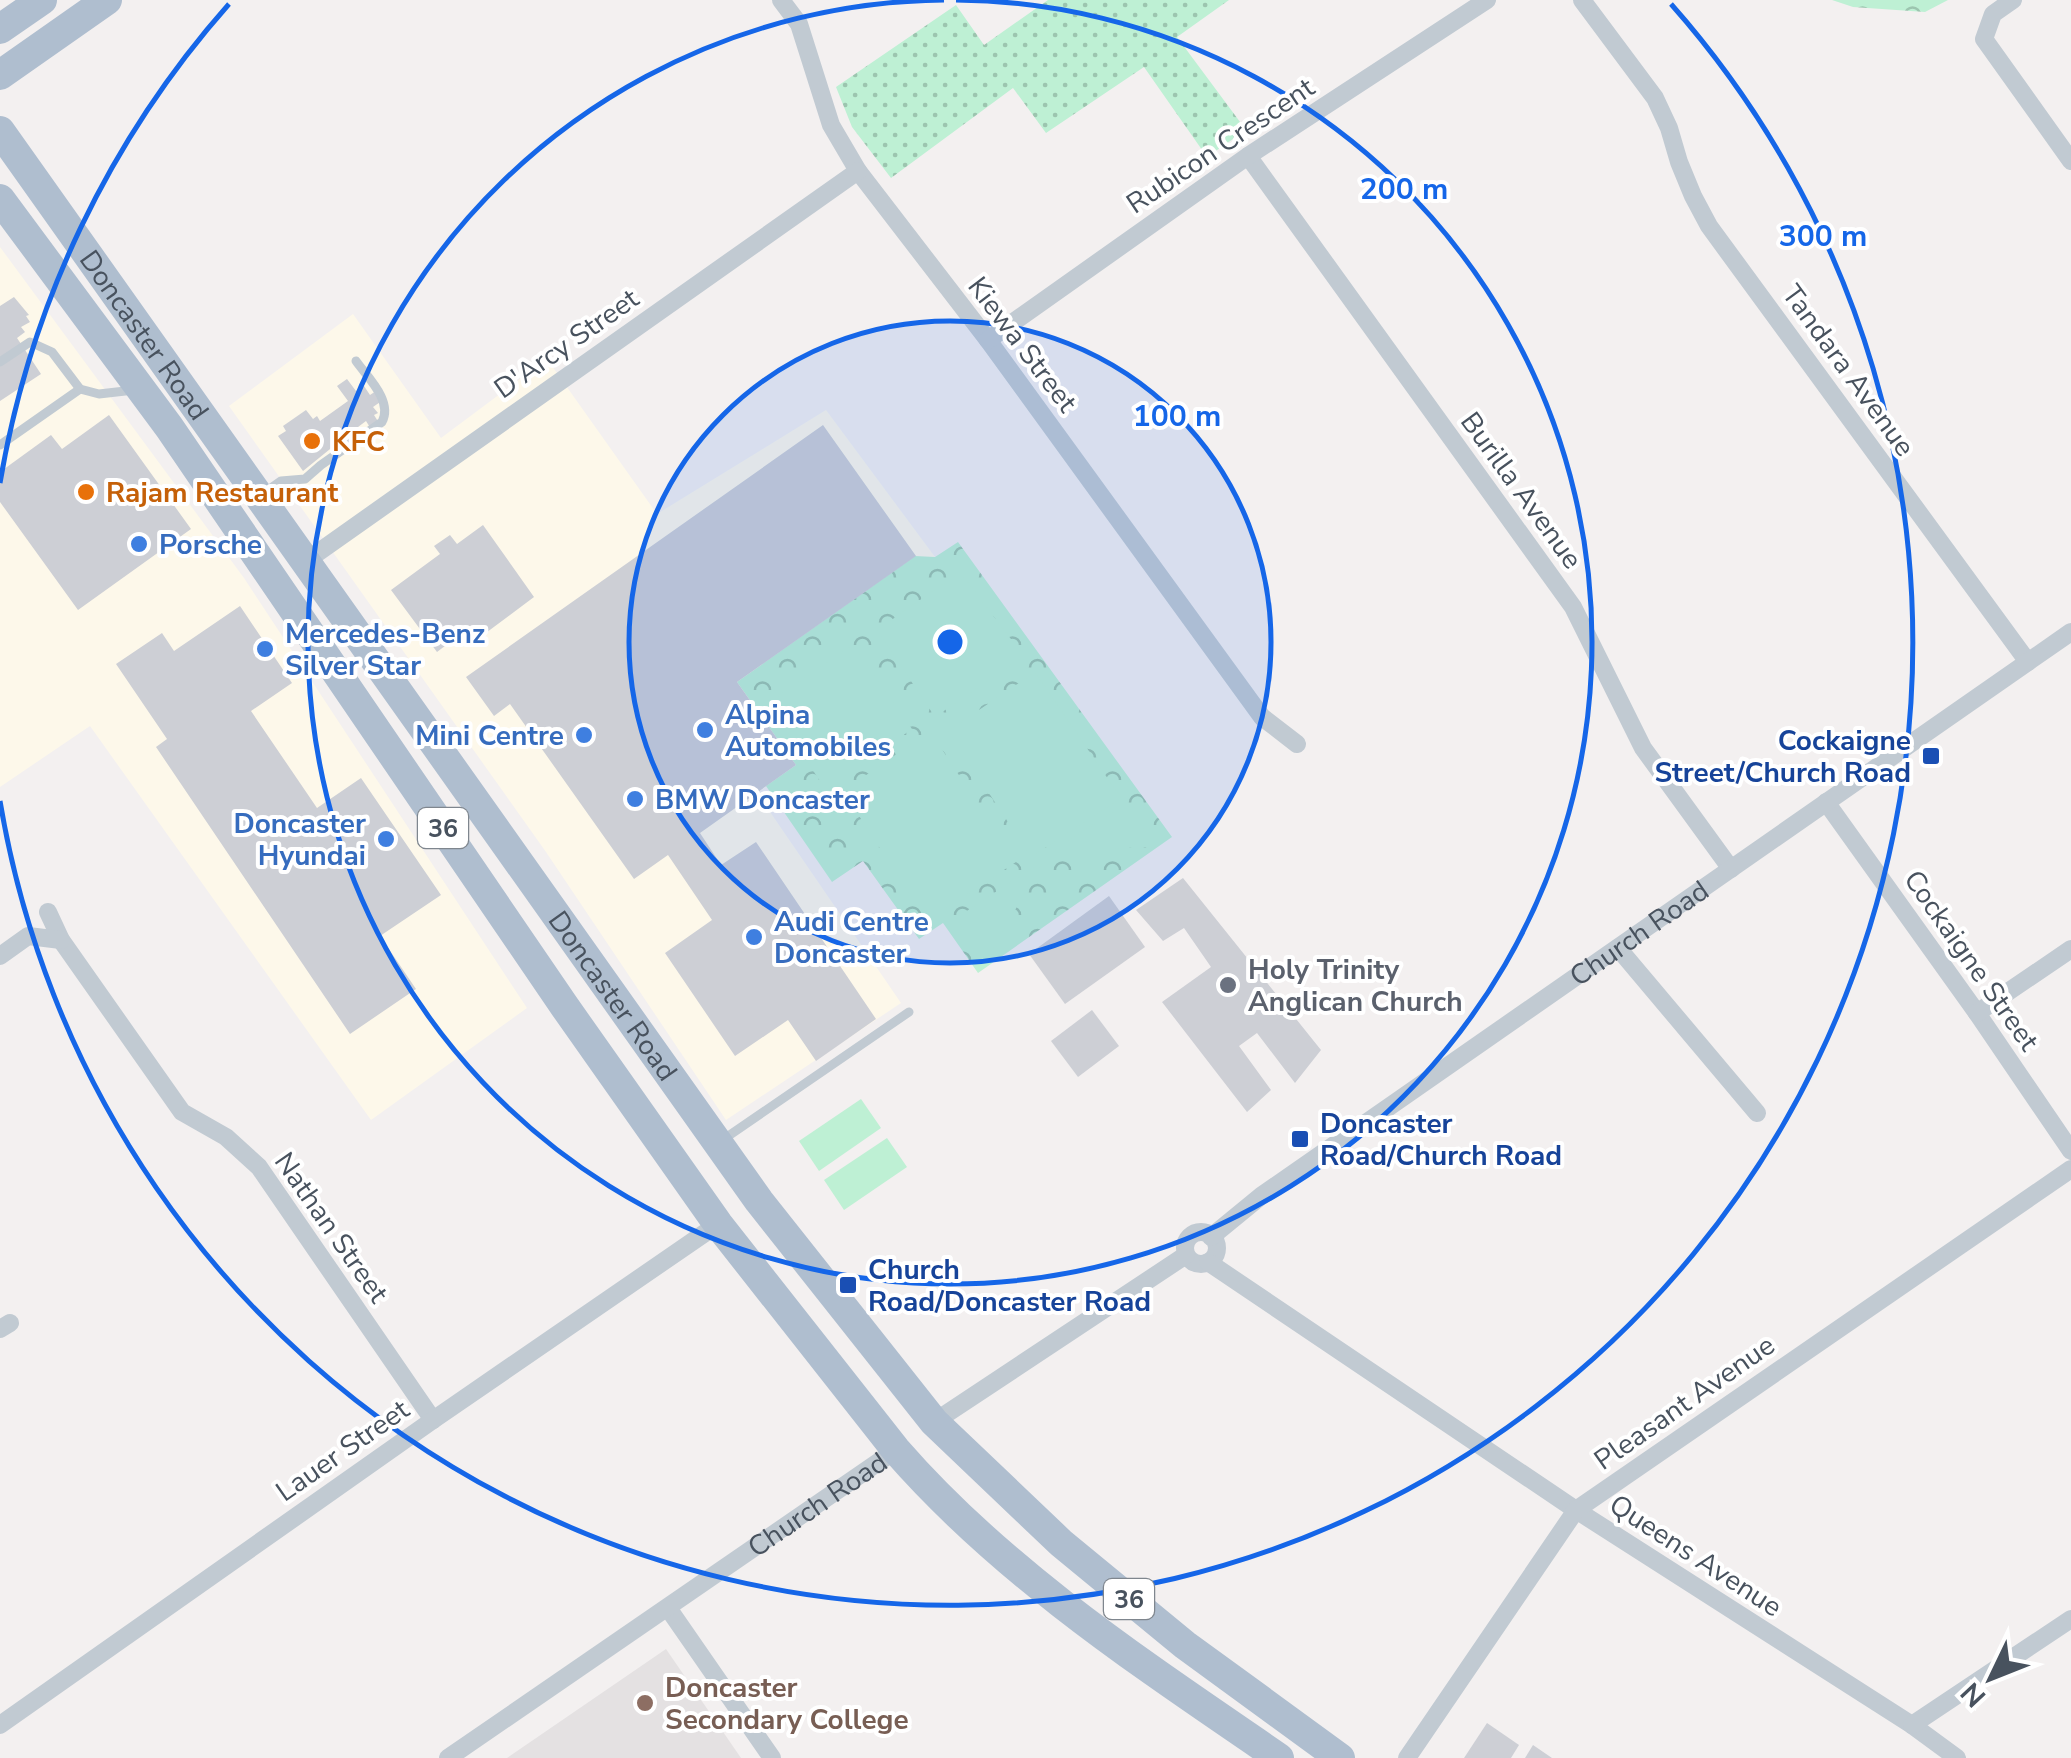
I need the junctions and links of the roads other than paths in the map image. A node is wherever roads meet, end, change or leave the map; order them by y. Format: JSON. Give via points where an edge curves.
{"nodes":[{"id":1,"x":42,"y":0,"type":"edge"},
{"id":2,"x":106,"y":0,"type":"edge"},
{"id":3,"x":781,"y":0,"type":"edge"},
{"id":4,"x":1487,"y":0,"type":"edge"},
{"id":5,"x":1582,"y":0,"type":"edge"},
{"id":6,"x":2013,"y":0,"type":"edge"},
{"id":7,"x":2,"y":25,"type":"edge"},
{"id":8,"x":0,"y":74,"type":"edge"},
{"id":9,"x":0,"y":132,"type":"edge"},
{"id":10,"x":1248,"y":156,"type":"junction"},
{"id":11,"x":2071,"y":161,"type":"edge"},
{"id":12,"x":858,"y":170,"type":"junction"},
{"id":13,"x":0,"y":199,"type":"edge"},
{"id":14,"x":988,"y":340,"type":"junction"},
{"id":15,"x":356,"y":361,"type":"dead end"},
{"id":16,"x":0,"y":362,"type":"edge"},
{"id":17,"x":80,"y":389,"type":"junction"},
{"id":18,"x":141,"y":389,"type":"junction"},
{"id":19,"x":192,"y":401,"type":"junction"},
{"id":20,"x":164,"y":421,"type":"junction"},
{"id":21,"x":0,"y":445,"type":"edge"},
{"id":22,"x":260,"y":496,"type":"junction"},
{"id":23,"x":306,"y":561,"type":"junction"},
{"id":24,"x":2071,"y":632,"type":"edge"},
{"id":25,"x":2028,"y":662,"type":"junction"},
{"id":26,"x":1297,"y":744,"type":"dead end"},
{"id":27,"x":1826,"y":802,"type":"junction"},
{"id":28,"x":1731,"y":868,"type":"junction"},
{"id":29,"x":48,"y":912,"type":"dead end"},
{"id":30,"x":61,"y":940,"type":"junction"},
{"id":31,"x":1618,"y":948,"type":"junction"},
{"id":32,"x":2071,"y":950,"type":"edge"},
{"id":33,"x":0,"y":956,"type":"edge"},
{"id":34,"x":602,"y":981,"type":"junction"},
{"id":35,"x":565,"y":1006,"type":"junction"},
{"id":36,"x":908,"y":1012,"type":"dead end"},
{"id":37,"x":1977,"y":1013,"type":"junction"},
{"id":38,"x":1756,"y":1112,"type":"dead end"},
{"id":39,"x":718,"y":1143,"type":"junction"},
{"id":40,"x":2071,"y":1151,"type":"edge"},
{"id":41,"x":2071,"y":1168,"type":"edge"},
{"id":42,"x":718,"y":1224,"type":"junction"},
{"id":43,"x":1212,"y":1237,"type":"junction"},
{"id":44,"x":1186,"y":1255,"type":"junction"},
{"id":45,"x":1208,"y":1262,"type":"junction"},
{"id":46,"x":433,"y":1420,"type":"junction"},
{"id":47,"x":934,"y":1422,"type":"junction"},
{"id":48,"x":896,"y":1450,"type":"junction"},
{"id":49,"x":1576,"y":1510,"type":"junction"},
{"id":50,"x":668,"y":1608,"type":"junction"},
{"id":51,"x":2071,"y":1619,"type":"edge"},
{"id":52,"x":0,"y":1725,"type":"edge"},
{"id":53,"x":1912,"y":1725,"type":"junction"},
{"id":54,"x":448,"y":1758,"type":"edge"},
{"id":55,"x":772,"y":1758,"type":"edge"},
{"id":56,"x":1279,"y":1758,"type":"edge"},
{"id":57,"x":1340,"y":1758,"type":"edge"},
{"id":58,"x":1407,"y":1758,"type":"edge"},
{"id":59,"x":1957,"y":1758,"type":"edge"}],
"edges":[{"from":1,"to":7,"type":"main road"},
{"from":2,"to":8,"type":"main road"},
{"from":3,"to":12,"type":"street","name":"Kiewa Street","via":[[800,24],[831,125]]},
{"from":4,"to":10,"type":"street","name":"Rubicon Crescent"},
{"from":5,"to":25,"type":"street","name":"Tandara Avenue","via":[[1655,98],[1709,226]]},
{"from":6,"to":11,"type":"street","via":[[1994,14],[1984,39]]},
{"from":9,"to":19,"type":"main road","name":"Doncaster Road","number":"36"},
{"from":10,"to":14,"type":"street","name":"Rubicon Crescent"},
{"from":10,"to":28,"type":"street","name":"Burilla Avenue","via":[[1573,607],[1643,748]]},
{"from":12,"to":14,"type":"street","name":"Kiewa Street"},
{"from":12,"to":23,"type":"street","name":"D'Arcy Street"},
{"from":13,"to":18,"type":"main road","name":"Doncaster Road","number":"36"},
{"from":14,"to":26,"type":"street","name":"Kiewa Street","via":[[1262,718]]},
{"from":15,"to":22,"type":"lane","via":[[386,404],[382,422],[306,479],[281,481]]},
{"from":16,"to":17,"type":"lane","via":[[30,342],[40,345]]},
{"from":17,"to":18,"type":"lane"},
{"from":17,"to":21,"type":"lane"},
{"from":18,"to":20,"type":"main road","name":"Doncaster Road","number":"36"},
{"from":19,"to":20,"type":"main road"},
{"from":19,"to":22,"type":"main road","name":"Doncaster Road","number":"36"},
{"from":20,"to":35,"type":"main road","name":"Doncaster Road","number":"36"},
{"from":22,"to":23,"type":"main road","name":"Doncaster Road","number":"36"},
{"from":23,"to":34,"type":"main road","name":"Doncaster Road","number":"36"},
{"from":24,"to":25,"type":"street","name":"Church Road"},
{"from":25,"to":27,"type":"street","name":"Church Road"},
{"from":27,"to":28,"type":"street","name":"Church Road"},
{"from":27,"to":37,"type":"street","name":"Cockaigne Street"},
{"from":28,"to":31,"type":"street","name":"Church Road"},
{"from":29,"to":30,"type":"street","name":"Nathan Street"},
{"from":30,"to":33,"type":"street","via":[[28,936]]},
{"from":30,"to":46,"type":"street","name":"Nathan Street","via":[[182,1112],[226,1137],[259,1167]]},
{"from":31,"to":38,"type":"street"},
{"from":31,"to":43,"type":"street","name":"Church Road"},
{"from":32,"to":37,"type":"street"},
{"from":34,"to":35,"type":"main road"},
{"from":34,"to":39,"type":"main road","name":"Doncaster Road","number":"36"},
{"from":35,"to":42,"type":"main road","name":"Doncaster Road","number":"36"},
{"from":36,"to":39,"type":"lane"},
{"from":37,"to":40,"type":"street","name":"Cockaigne Street"},
{"from":39,"to":47,"type":"main road","name":"Doncaster Road","number":"36"},
{"from":41,"to":49,"type":"street","name":"Pleasant Avenue"},
{"from":42,"to":46,"type":"street","name":"Lauer Street"},
{"from":42,"to":48,"type":"main road","name":"Doncaster Road","number":"36"},
{"from":43,"to":44,"type":"street","via":[[1193,1234]]},
{"from":43,"to":45,"type":"street","via":[[1216,1248]]},
{"from":44,"to":45,"type":"street"},
{"from":44,"to":47,"type":"street","name":"Church Road"},
{"from":45,"to":49,"type":"street","name":"Queens Avenue"},
{"from":46,"to":52,"type":"street","name":"Lauer Street"},
{"from":47,"to":48,"type":"main road","name":"Church Road"},
{"from":47,"to":57,"type":"main road","name":"Doncaster Road","number":"36","via":[[1061,1544]]},
{"from":48,"to":50,"type":"street","name":"Church Road"},
{"from":48,"to":56,"type":"main road","name":"Doncaster Road","number":"36","via":[[997,1549],[1110,1642]]},
{"from":49,"to":53,"type":"street","name":"Queens Avenue"},
{"from":49,"to":58,"type":"street","name":"Pleasant Avenue"},
{"from":50,"to":54,"type":"street","name":"Church Road"},
{"from":50,"to":55,"type":"street"},
{"from":51,"to":53,"type":"street"},
{"from":53,"to":59,"type":"street","name":"Queens Avenue"}]}
